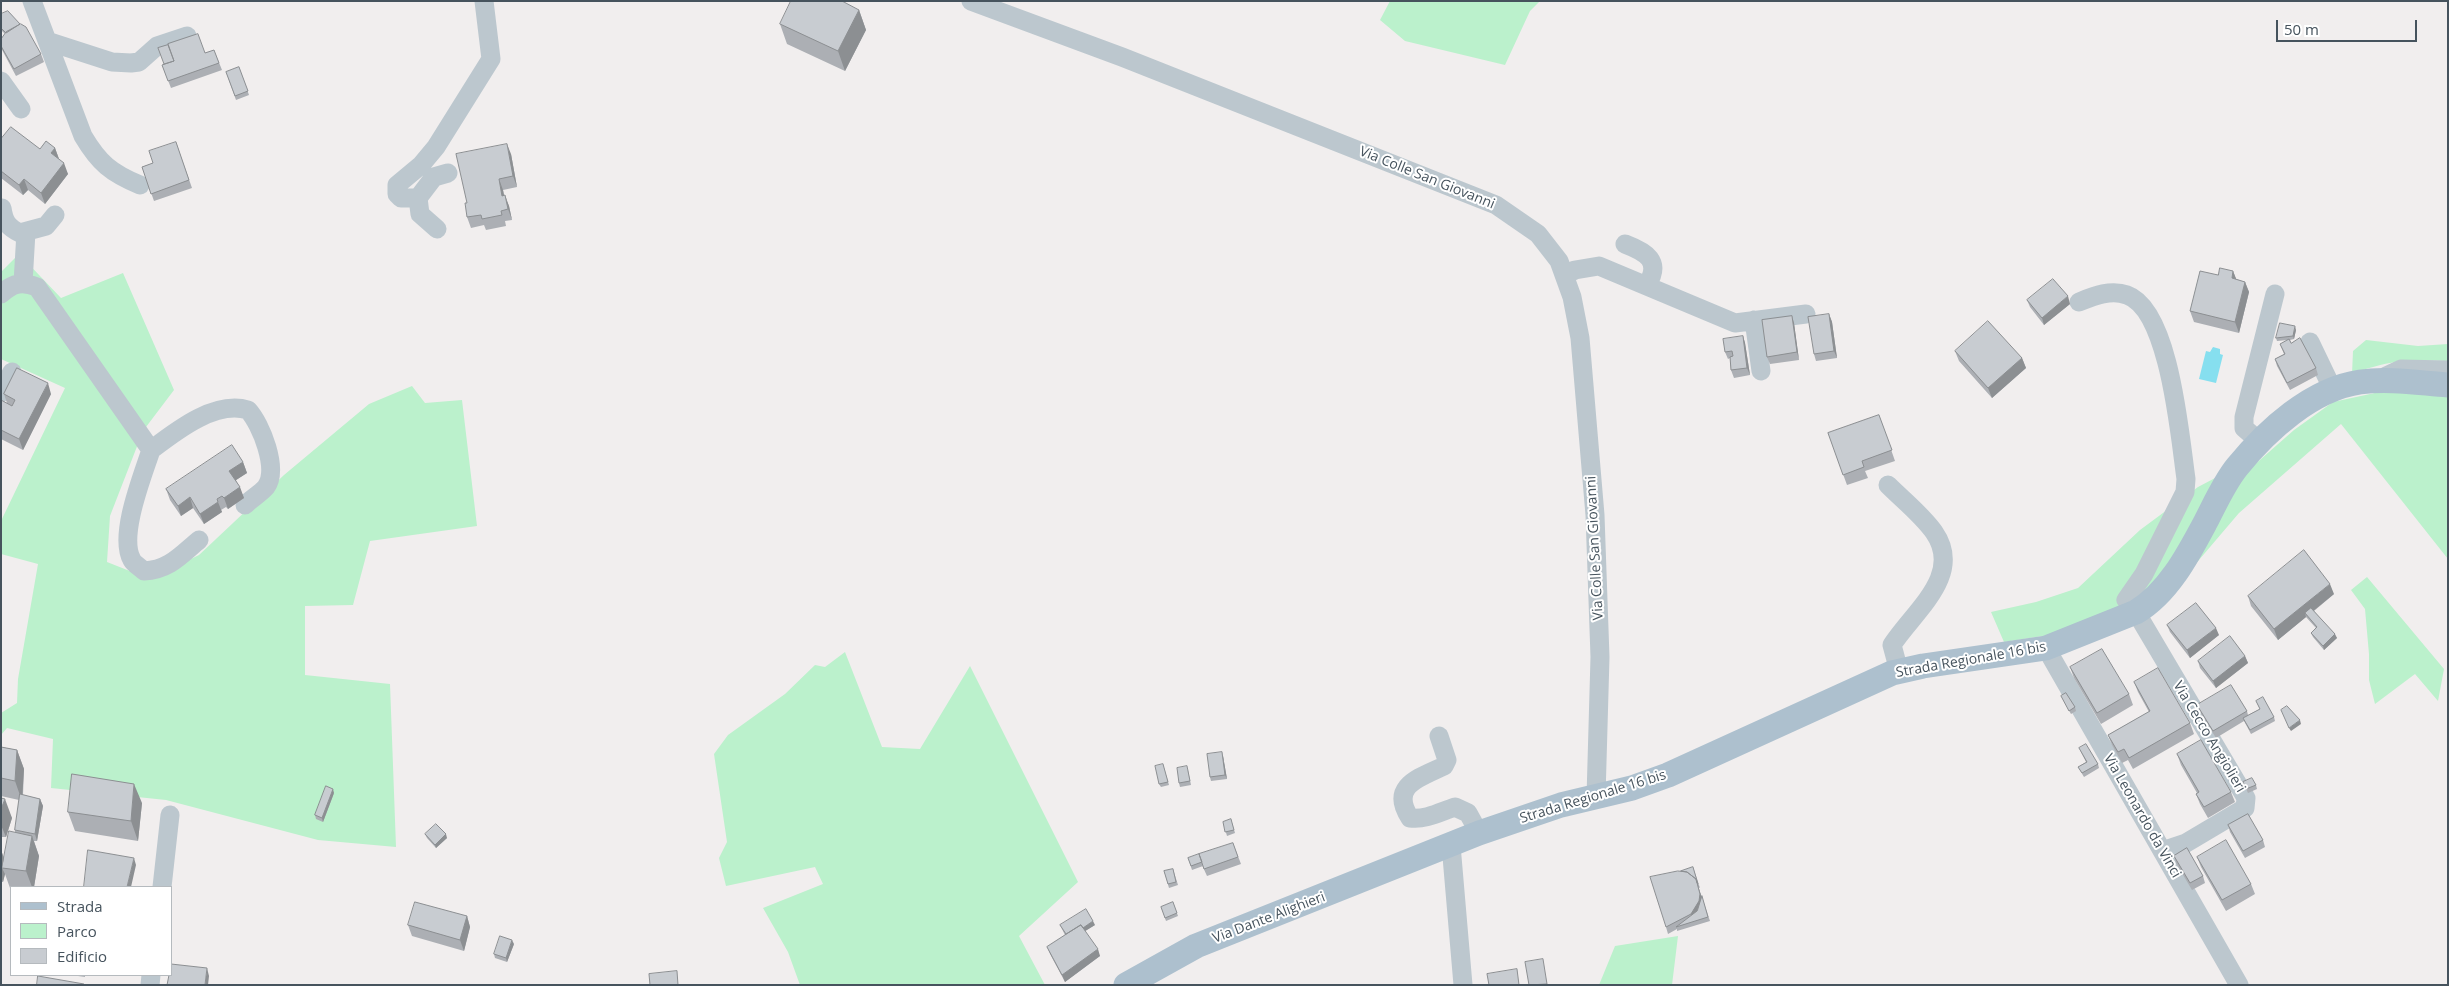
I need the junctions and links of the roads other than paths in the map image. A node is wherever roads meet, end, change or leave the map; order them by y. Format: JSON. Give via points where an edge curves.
{"nodes":[{"id":1,"x":32,"y":1,"type":"edge"},
{"id":2,"x":484,"y":1,"type":"edge"},
{"id":3,"x":971,"y":1,"type":"edge"},
{"id":4,"x":187,"y":36,"type":"edge"},
{"id":5,"x":47,"y":41,"type":"junction"},
{"id":6,"x":1,"y":81,"type":"edge"},
{"id":7,"x":20,"y":109,"type":"dead end"},
{"id":8,"x":448,"y":173,"type":"dead end"},
{"id":9,"x":140,"y":185,"type":"dead end"},
{"id":10,"x":418,"y":198,"type":"junction"},
{"id":11,"x":2,"y":208,"type":"edge"},
{"id":12,"x":55,"y":216,"type":"dead end"},
{"id":13,"x":437,"y":229,"type":"dead end"},
{"id":14,"x":26,"y":232,"type":"junction"},
{"id":15,"x":1625,"y":244,"type":"dead end"},
{"id":16,"x":1564,"y":275,"type":"junction"},
{"id":17,"x":23,"y":283,"type":"junction"},
{"id":18,"x":1647,"y":285,"type":"junction"},
{"id":19,"x":1,"y":294,"type":"edge"},
{"id":20,"x":2275,"y":294,"type":"dead end"},
{"id":21,"x":2079,"y":302,"type":"dead end"},
{"id":22,"x":1806,"y":314,"type":"dead end"},
{"id":23,"x":1754,"y":320,"type":"junction"},
{"id":24,"x":2310,"y":342,"type":"dead end"},
{"id":25,"x":2448,"y":370,"type":"edge"},
{"id":26,"x":1761,"y":371,"type":"dead end"},
{"id":27,"x":12,"y":372,"type":"dead end"},
{"id":28,"x":2375,"y":380,"type":"junction"},
{"id":29,"x":2448,"y":385,"type":"edge"},
{"id":30,"x":2333,"y":390,"type":"junction"},
{"id":31,"x":1,"y":393,"type":"edge"},
{"id":32,"x":2260,"y":442,"type":"junction"},
{"id":33,"x":151,"y":450,"type":"junction"},
{"id":34,"x":1888,"y":485,"type":"dead end"},
{"id":35,"x":245,"y":505,"type":"dead end"},
{"id":36,"x":199,"y":540,"type":"dead end"},
{"id":37,"x":2136,"y":612,"type":"junction"},
{"id":38,"x":2046,"y":648,"type":"junction"},
{"id":39,"x":1899,"y":671,"type":"junction"},
{"id":40,"x":1439,"y":736,"type":"dead end"},
{"id":41,"x":1596,"y":797,"type":"junction"},
{"id":42,"x":170,"y":816,"type":"dead end"},
{"id":43,"x":1479,"y":834,"type":"junction"},
{"id":44,"x":1451,"y":845,"type":"junction"},
{"id":45,"x":2162,"y":851,"type":"junction"},
{"id":46,"x":1416,"y":860,"type":"joint"},
{"id":47,"x":162,"y":886,"type":"edge"},
{"id":48,"x":1126,"y":985,"type":"edge"},
{"id":49,"x":1463,"y":985,"type":"edge"},
{"id":50,"x":2239,"y":985,"type":"edge"}],
"edges":[{"from":1,"to":5,"type":"street"},
{"from":2,"to":10,"type":"street","via":[[491,59],[436,147],[397,186],[397,194],[401,198]]},
{"from":3,"to":16,"type":"street","name":"Via Colle San Giovanni","via":[[1496,205],[1538,234],[1559,261]]},
{"from":4,"to":5,"type":"street","via":[[157,46],[139,62],[131,63],[112,62]]},
{"from":5,"to":9,"type":"street","via":[[90,149],[118,176]]},
{"from":6,"to":7,"type":"street"},
{"from":8,"to":10,"type":"street","via":[[434,176]]},
{"from":10,"to":13,"type":"street","via":[[420,214]]},
{"from":11,"to":14,"type":"street","via":[[4,220],[10,228]]},
{"from":12,"to":14,"type":"street","via":[[46,226]]},
{"from":14,"to":17,"type":"street"},
{"from":15,"to":18,"type":"street","via":[[1643,251],[1652,261],[1653,270]]},
{"from":16,"to":18,"type":"street","via":[[1599,266]]},
{"from":16,"to":41,"type":"street","name":"Via Colle San Giovanni","via":[[1580,338],[1596,516],[1600,657]]},
{"from":17,"to":19,"type":"street","via":[[15,284]]},
{"from":17,"to":33,"type":"street","via":[[37,287]]},
{"from":18,"to":23,"type":"street","via":[[1735,322]]},
{"from":20,"to":32,"type":"street","via":[[2244,417],[2244,428]]},
{"from":21,"to":37,"type":"street","name":"Via Cecco Angiolieri","via":[[2115,293],[2128,295],[2140,303],[2151,316],[2157,332],[2174,396],[2186,479],[2184,492],[2144,574],[2128,594],[2126,600]]},
{"from":22,"to":23,"type":"street"},
{"from":23,"to":26,"type":"street"},
{"from":24,"to":30,"type":"street"},
{"from":25,"to":28,"type":"street","via":[[2401,369]]},
{"from":27,"to":31,"type":"street"},
{"from":28,"to":29,"type":"main road","name":"Strada Regionale 16 bis"},
{"from":28,"to":30,"type":"main road","name":"Strada Regionale 16 bis"},
{"from":30,"to":32,"type":"main road","name":"Strada Regionale 16 bis","via":[[2286,418]]},
{"from":32,"to":37,"type":"main road","name":"Strada Regionale 16 bis","via":[[2228,480],[2188,556],[2149,604]]},
{"from":33,"to":35,"type":"street","via":[[191,423],[221,410],[230,407],[248,410],[263,436],[270,478],[266,487]]},
{"from":33,"to":36,"type":"street","via":[[129,533],[132,561],[144,570],[156,570],[170,565]]},
{"from":34,"to":39,"type":"street","via":[[1933,530],[1944,556],[1943,572],[1937,585],[1892,645]]},
{"from":37,"to":38,"type":"main road","name":"Strada Regionale 16 bis"},
{"from":37,"to":45,"type":"street","name":"Via Cecco Angiolieri","via":[[2246,798],[2244,808],[2186,843]]},
{"from":38,"to":39,"type":"main road","name":"Strada Regionale 16 bis"},
{"from":38,"to":45,"type":"street","name":"Via Leonardo da Vinci"},
{"from":39,"to":41,"type":"main road","name":"Strada Regionale 16 bis","via":[[1668,775]]},
{"from":40,"to":43,"type":"street","via":[[1447,760],[1444,766],[1407,786],[1401,800],[1404,810],[1415,819],[1455,807],[1462,809],[1468,813]]},
{"from":41,"to":43,"type":"main road","name":"Strada Regionale 16 bis","via":[[1561,805]]},
{"from":42,"to":47,"type":"street"},
{"from":43,"to":44,"type":"main road","name":"Strada Regionale 16 bis"},
{"from":44,"to":46,"type":"main road","name":"Strada Regionale 16 bis"},
{"from":44,"to":49,"type":"street"},
{"from":45,"to":50,"type":"street","name":"Via Leonardo da Vinci"},
{"from":46,"to":48,"type":"main road","name":"Via Dante Alighieri","via":[[1196,946]]}]}
